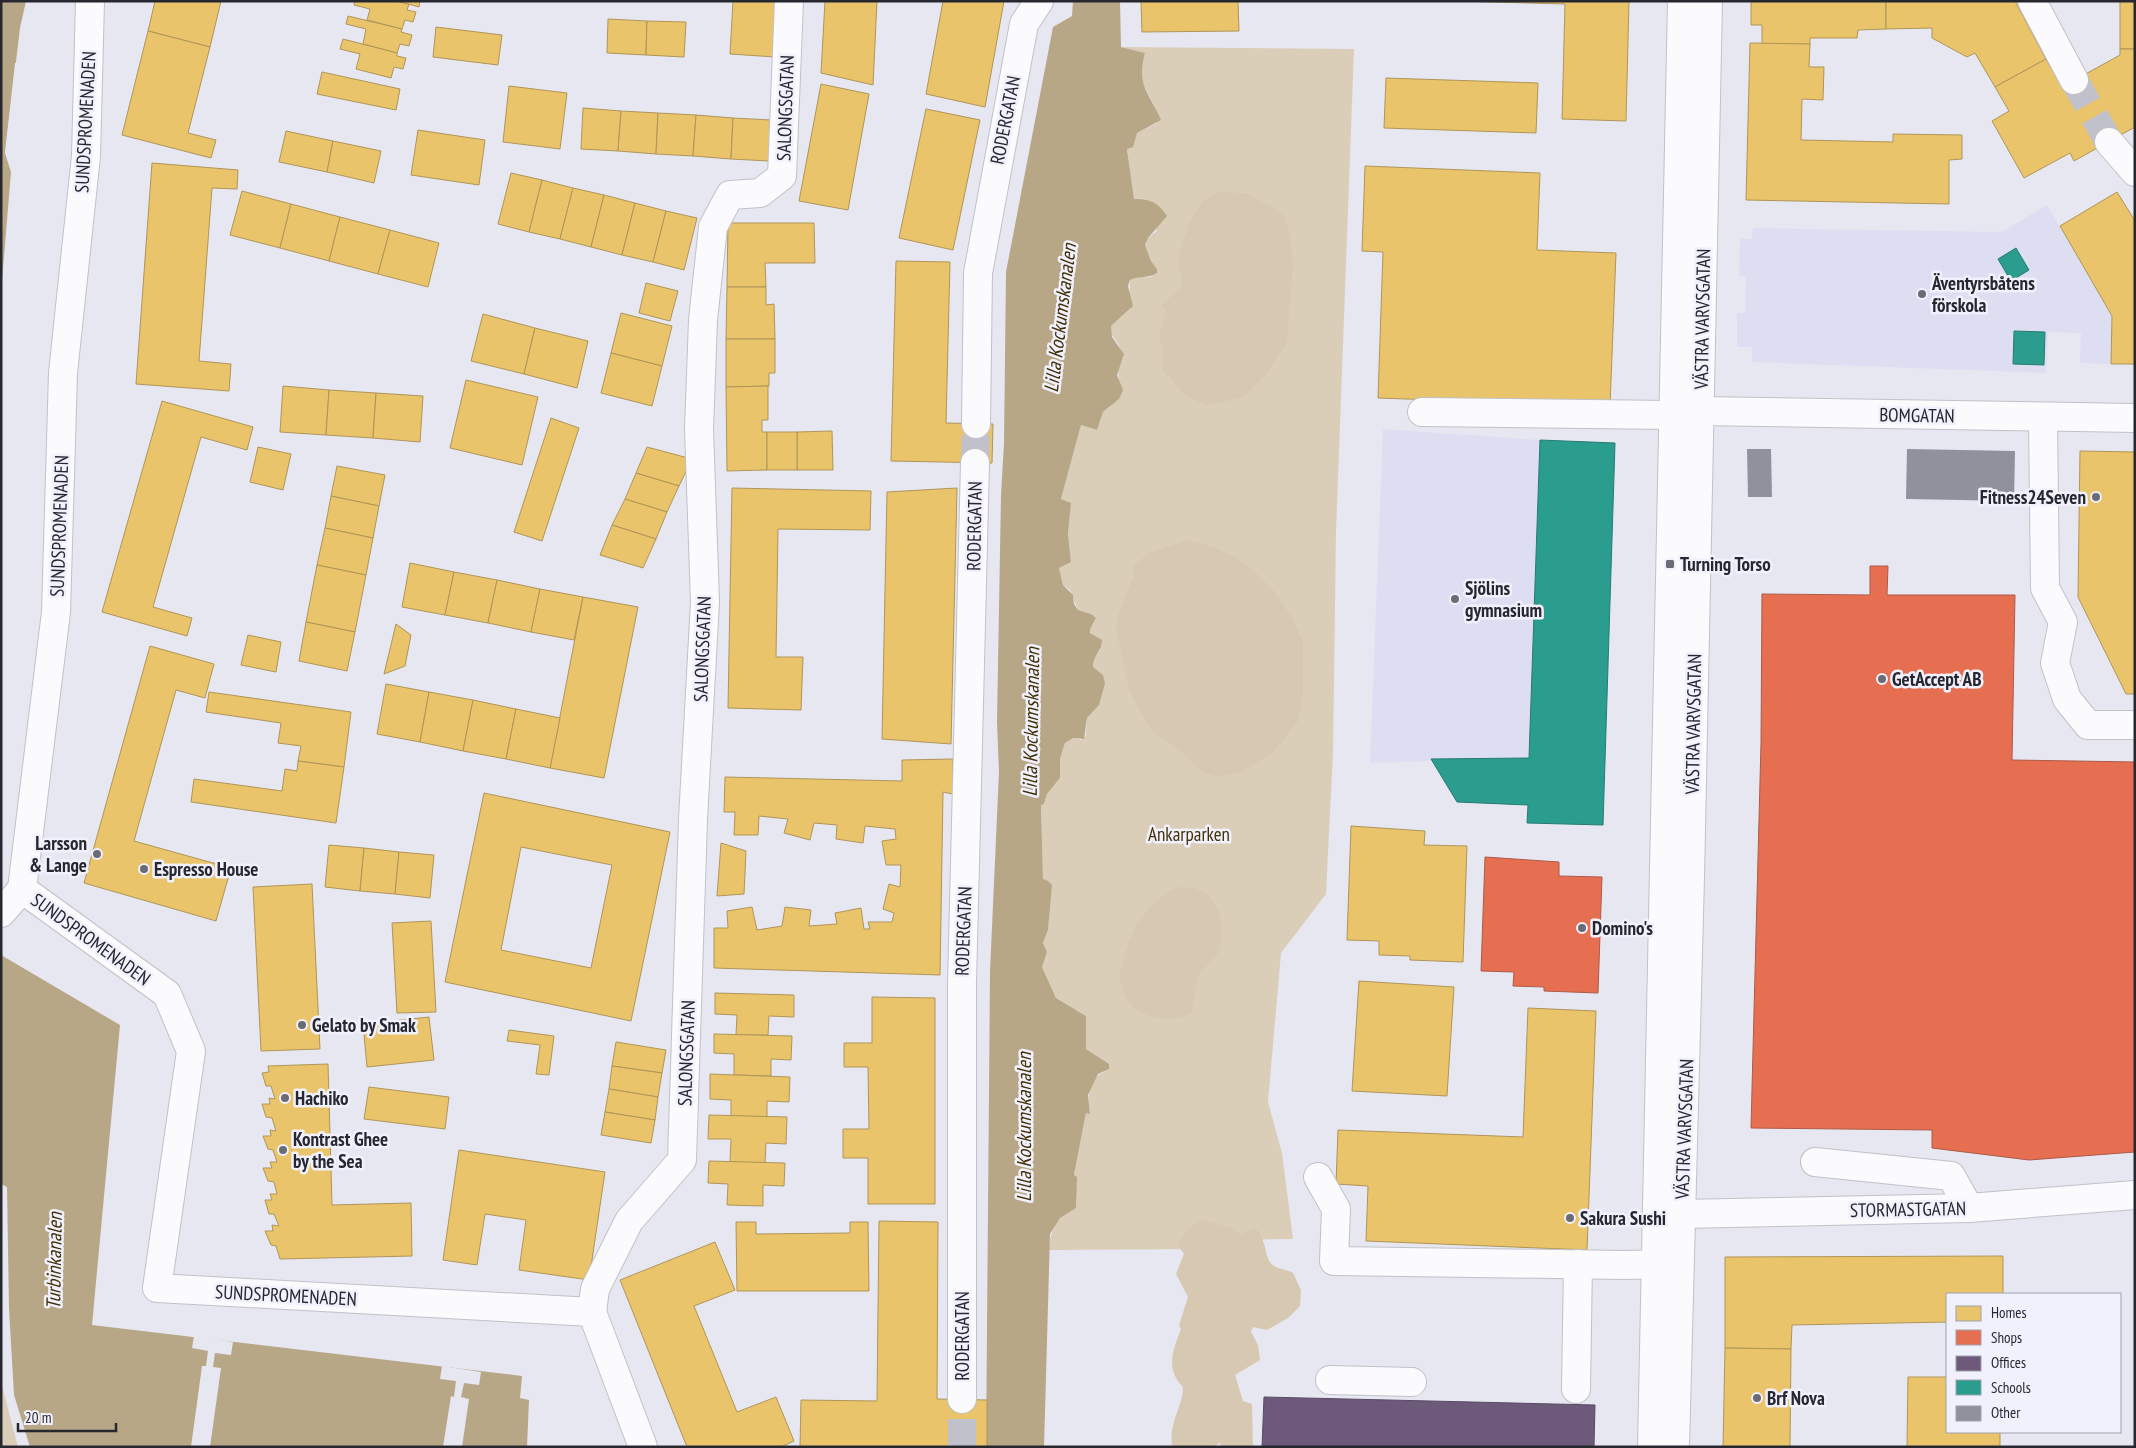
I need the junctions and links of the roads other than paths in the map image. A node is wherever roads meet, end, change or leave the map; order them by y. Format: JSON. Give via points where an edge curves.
{"nodes":[{"id":1,"x":90,"y":1,"type":"edge"},
{"id":2,"x":789,"y":1,"type":"edge"},
{"id":3,"x":1039,"y":1,"type":"edge"},
{"id":4,"x":1682,"y":1,"type":"edge"},
{"id":5,"x":1708,"y":1,"type":"edge"},
{"id":6,"x":2032,"y":1,"type":"edge"},
{"id":7,"x":2074,"y":80,"type":"tunnel mouth"},
{"id":8,"x":2109,"y":142,"type":"tunnel mouth"},
{"id":9,"x":2135,"y":172,"type":"edge"},
{"id":10,"x":1700,"y":411,"type":"junction"},
{"id":11,"x":1422,"y":412,"type":"dead end"},
{"id":12,"x":1673,"y":415,"type":"junction"},
{"id":13,"x":2043,"y":418,"type":"junction"},
{"id":14,"x":2135,"y":418,"type":"edge"},
{"id":15,"x":976,"y":424,"type":"tunnel mouth"},
{"id":16,"x":975,"y":463,"type":"tunnel mouth"},
{"id":17,"x":2135,"y":725,"type":"edge"},
{"id":18,"x":22,"y":889,"type":"junction"},
{"id":19,"x":1,"y":913,"type":"edge"},
{"id":20,"x":1815,"y":1162,"type":"dead end"},
{"id":21,"x":1318,"y":1177,"type":"dead end"},
{"id":22,"x":2135,"y":1196,"type":"edge"},
{"id":23,"x":1969,"y":1208,"type":"junction"},
{"id":24,"x":1681,"y":1214,"type":"junction"},
{"id":25,"x":1578,"y":1264,"type":"junction"},
{"id":26,"x":1668,"y":1264,"type":"junction"},
{"id":27,"x":592,"y":1312,"type":"junction"},
{"id":28,"x":1330,"y":1380,"type":"dead end"},
{"id":29,"x":1412,"y":1382,"type":"dead end"},
{"id":30,"x":1576,"y":1389,"type":"dead end"},
{"id":31,"x":962,"y":1399,"type":"tunnel mouth"},
{"id":32,"x":643,"y":1447,"type":"edge"},
{"id":33,"x":1652,"y":1447,"type":"edge"},
{"id":34,"x":1675,"y":1447,"type":"edge"}],
"edges":[{"from":1,"to":18,"type":"street","name":"SUNDSPROMENADEN","via":[[86,156],[63,373],[56,612]]},
{"from":2,"to":27,"type":"street","name":"SALONGSGATAN","via":[[782,176],[760,193],[730,195],[713,228],[704,320],[699,429],[705,602],[693,819],[682,1160],[629,1221],[596,1289]]},
{"from":3,"to":15,"type":"street","name":"RODERGATAN","via":[[1024,24],[984,230],[978,273]]},
{"from":4,"to":12,"type":"street","name":"VÄSTRA VARVSGATAN"},
{"from":5,"to":10,"type":"street","name":"VÄSTRA VARVSGATAN"},
{"from":6,"to":7,"type":"street"},
{"from":8,"to":9,"type":"street"},
{"from":10,"to":13,"type":"street","name":"BOMGATAN"},
{"from":10,"to":24,"type":"street","name":"VÄSTRA VARVSGATAN"},
{"from":11,"to":12,"type":"street"},
{"from":12,"to":26,"type":"street","name":"VÄSTRA VARVSGATAN"},
{"from":13,"to":14,"type":"street","name":"BOMGATAN"},
{"from":13,"to":17,"type":"street","via":[[2045,588],[2063,622],[2055,663],[2067,699],[2088,725]]},
{"from":16,"to":31,"type":"street","name":"RODERGATAN","via":[[962,983]]},
{"from":18,"to":19,"type":"street"},
{"from":18,"to":27,"type":"street","name":"SUNDSPROMENADEN","via":[[167,994],[191,1051],[157,1288]]},
{"from":20,"to":23,"type":"street","via":[[1951,1176]]},
{"from":21,"to":25,"type":"street","via":[[1336,1209],[1334,1260]]},
{"from":22,"to":23,"type":"street","name":"STORMASTGATAN"},
{"from":23,"to":24,"type":"street","name":"STORMASTGATAN"},
{"from":24,"to":26,"type":"street","name":"VÄSTRA VARVSGATAN"},
{"from":25,"to":26,"type":"street"},
{"from":25,"to":30,"type":"street"},
{"from":26,"to":33,"type":"street","name":"VÄSTRA VARVSGATAN"},
{"from":26,"to":34,"type":"street","name":"VÄSTRA VARVSGATAN"},
{"from":27,"to":32,"type":"street"},
{"from":28,"to":29,"type":"street"}]}
